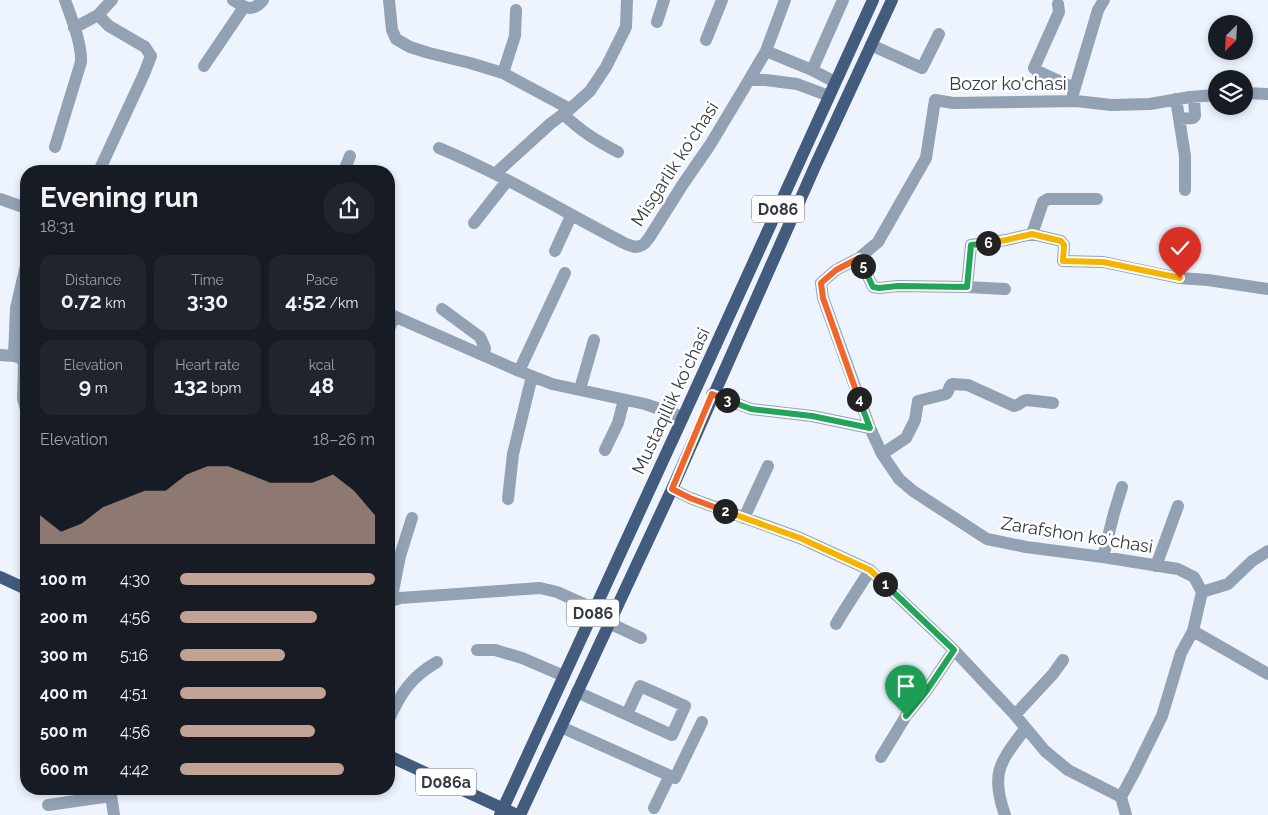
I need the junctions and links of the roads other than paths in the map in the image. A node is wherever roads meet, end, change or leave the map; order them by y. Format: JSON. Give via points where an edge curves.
{"nodes":[{"id":1,"x":65,"y":0,"type":"edge"},
{"id":2,"x":112,"y":0,"type":"edge"},
{"id":3,"x":233,"y":0,"type":"edge"},
{"id":4,"x":262,"y":0,"type":"edge"},
{"id":5,"x":389,"y":0,"type":"edge"},
{"id":6,"x":627,"y":0,"type":"edge"},
{"id":7,"x":664,"y":0,"type":"edge"},
{"id":8,"x":722,"y":0,"type":"edge"},
{"id":9,"x":786,"y":0,"type":"edge"},
{"id":10,"x":843,"y":0,"type":"edge"},
{"id":11,"x":873,"y":0,"type":"edge"},
{"id":12,"x":892,"y":0,"type":"edge"},
{"id":13,"x":1104,"y":0,"type":"edge"},
{"id":14,"x":1058,"y":4,"type":"dead end"},
{"id":15,"x":244,"y":8,"type":"junction"},
{"id":16,"x":516,"y":10,"type":"dead end"},
{"id":17,"x":98,"y":15,"type":"junction"},
{"id":18,"x":657,"y":22,"type":"dead end"},
{"id":19,"x":74,"y":28,"type":"junction"},
{"id":20,"x":938,"y":34,"type":"dead end"},
{"id":21,"x":706,"y":40,"type":"dead end"},
{"id":22,"x":871,"y":45,"type":"junction"},
{"id":23,"x":766,"y":51,"type":"junction"},
{"id":24,"x":204,"y":66,"type":"dead end"},
{"id":25,"x":812,"y":70,"type":"junction"},
{"id":26,"x":502,"y":72,"type":"junction"},
{"id":27,"x":749,"y":80,"type":"junction"},
{"id":28,"x":835,"y":82,"type":"junction"},
{"id":29,"x":1074,"y":88,"type":"junction"},
{"id":30,"x":1253,"y":93,"type":"edge"},
{"id":31,"x":1268,"y":94,"type":"edge"},
{"id":32,"x":1208,"y":95,"type":"edge"},
{"id":33,"x":828,"y":96,"type":"junction"},
{"id":34,"x":1194,"y":96,"type":"junction"},
{"id":35,"x":1176,"y":99,"type":"junction"},
{"id":36,"x":1071,"y":101,"type":"junction"},
{"id":37,"x":566,"y":111,"type":"junction"},
{"id":38,"x":1179,"y":119,"type":"junction"},
{"id":39,"x":55,"y":147,"type":"dead end"},
{"id":40,"x":440,"y":148,"type":"dead end"},
{"id":41,"x":618,"y":152,"type":"dead end"},
{"id":42,"x":350,"y":156,"type":"dead end"},
{"id":43,"x":102,"y":165,"type":"edge"},
{"id":44,"x":346,"y":165,"type":"edge"},
{"id":45,"x":501,"y":178,"type":"junction"},
{"id":46,"x":1185,"y":190,"type":"dead end"},
{"id":47,"x":0,"y":199,"type":"edge"},
{"id":48,"x":1097,"y":200,"type":"dead end"},
{"id":49,"x":20,"y":206,"type":"edge"},
{"id":50,"x":571,"y":216,"type":"junction"},
{"id":51,"x":474,"y":223,"type":"dead end"},
{"id":52,"x":1032,"y":234,"type":"junction"},
{"id":53,"x":554,"y":251,"type":"dead end"},
{"id":54,"x":859,"y":258,"type":"junction"},
{"id":55,"x":565,"y":273,"type":"dead end"},
{"id":56,"x":821,"y":283,"type":"joint"},
{"id":57,"x":967,"y":287,"type":"junction"},
{"id":58,"x":1005,"y":289,"type":"dead end"},
{"id":59,"x":1268,"y":289,"type":"edge"},
{"id":60,"x":20,"y":291,"type":"edge"},
{"id":61,"x":442,"y":309,"type":"dead end"},
{"id":62,"x":395,"y":317,"type":"edge"},
{"id":63,"x":594,"y":340,"type":"dead end"},
{"id":64,"x":484,"y":355,"type":"junction"},
{"id":65,"x":0,"y":356,"type":"edge"},
{"id":66,"x":14,"y":356,"type":"junction"},
{"id":67,"x":20,"y":358,"type":"edge"},
{"id":68,"x":519,"y":371,"type":"junction"},
{"id":69,"x":532,"y":376,"type":"junction"},
{"id":70,"x":580,"y":390,"type":"junction"},
{"id":71,"x":712,"y":394,"type":"junction"},
{"id":72,"x":624,"y":400,"type":"junction"},
{"id":73,"x":1053,"y":403,"type":"dead end"},
{"id":74,"x":683,"y":417,"type":"junction"},
{"id":75,"x":870,"y":428,"type":"junction"},
{"id":76,"x":605,"y":450,"type":"dead end"},
{"id":77,"x":882,"y":454,"type":"junction"},
{"id":78,"x":768,"y":466,"type":"dead end"},
{"id":79,"x":1122,"y":487,"type":"dead end"},
{"id":80,"x":672,"y":489,"type":"junction"},
{"id":81,"x":508,"y":498,"type":"dead end"},
{"id":82,"x":1178,"y":506,"type":"dead end"},
{"id":83,"x":412,"y":518,"type":"dead end"},
{"id":84,"x":744,"y":518,"type":"junction"},
{"id":85,"x":1268,"y":551,"type":"edge"},
{"id":86,"x":1103,"y":557,"type":"junction"},
{"id":87,"x":1156,"y":566,"type":"junction"},
{"id":88,"x":870,"y":570,"type":"junction"},
{"id":89,"x":0,"y":577,"type":"edge"},
{"id":90,"x":395,"y":579,"type":"edge"},
{"id":91,"x":20,"y":586,"type":"edge"},
{"id":92,"x":1202,"y":592,"type":"junction"},
{"id":93,"x":395,"y":600,"type":"edge"},
{"id":94,"x":595,"y":609,"type":"junction"},
{"id":95,"x":609,"y":623,"type":"junction"},
{"id":96,"x":836,"y":624,"type":"dead end"},
{"id":97,"x":1193,"y":631,"type":"junction"},
{"id":98,"x":641,"y":638,"type":"dead end"},
{"id":99,"x":477,"y":650,"type":"dead end"},
{"id":100,"x":954,"y":650,"type":"junction"},
{"id":101,"x":1063,"y":660,"type":"dead end"},
{"id":102,"x":437,"y":662,"type":"dead end"},
{"id":103,"x":1268,"y":674,"type":"edge"},
{"id":104,"x":564,"y":676,"type":"junction"},
{"id":105,"x":577,"y":692,"type":"junction"},
{"id":106,"x":395,"y":707,"type":"edge"},
{"id":107,"x":627,"y":714,"type":"junction"},
{"id":108,"x":1014,"y":715,"type":"junction"},
{"id":109,"x":702,"y":722,"type":"dead end"},
{"id":110,"x":561,"y":727,"type":"junction"},
{"id":111,"x":1025,"y":729,"type":"junction"},
{"id":112,"x":881,"y":757,"type":"dead end"},
{"id":113,"x":395,"y":759,"type":"edge"},
{"id":114,"x":669,"y":777,"type":"junction"},
{"id":115,"x":96,"y":795,"type":"edge"},
{"id":116,"x":111,"y":795,"type":"edge"},
{"id":117,"x":1121,"y":797,"type":"junction"},
{"id":118,"x":48,"y":805,"type":"dead end"},
{"id":119,"x":654,"y":808,"type":"dead end"},
{"id":120,"x":502,"y":812,"type":"edge"},
{"id":121,"x":114,"y":815,"type":"edge"},
{"id":122,"x":519,"y":815,"type":"edge"},
{"id":123,"x":1005,"y":815,"type":"edge"},
{"id":124,"x":1126,"y":815,"type":"edge"}],
"edges":[{"from":1,"to":19,"type":"street"},
{"from":2,"to":17,"type":"street"},
{"from":3,"to":15,"type":"street"},
{"from":4,"to":15,"type":"street","via":[[254,8]]},
{"from":5,"to":26,"type":"street","via":[[396,38],[429,53]]},
{"from":6,"to":37,"type":"street","via":[[626,27],[606,67],[590,91]]},
{"from":7,"to":18,"type":"street"},
{"from":8,"to":21,"type":"street"},
{"from":9,"to":23,"type":"street"},
{"from":10,"to":25,"type":"street"},
{"from":11,"to":28,"type":"main road","name":"Mustaqillik koʻchasi","number":"D086"},
{"from":12,"to":22,"type":"main road","name":"Mustaqillik koʻchasi","number":"D086"},
{"from":13,"to":29,"type":"street"},
{"from":14,"to":29,"type":"street","via":[[1059,12],[1034,68]]},
{"from":15,"to":24,"type":"street"},
{"from":16,"to":26,"type":"street","via":[[515,36]]},
{"from":17,"to":19,"type":"street"},
{"from":17,"to":43,"type":"street","via":[[109,26],[145,47],[151,56]]},
{"from":19,"to":39,"type":"street","via":[[81,62]]},
{"from":20,"to":22,"type":"street","via":[[922,68]]},
{"from":22,"to":71,"type":"main road","name":"Mustaqillik koʻchasi","number":"D086"},
{"from":23,"to":25,"type":"street"},
{"from":23,"to":27,"type":"street"},
{"from":25,"to":28,"type":"street"},
{"from":26,"to":37,"type":"street"},
{"from":27,"to":33,"type":"street","via":[[797,84]]},
{"from":27,"to":50,"type":"street","name":"Misgarlik koʻchasi","via":[[644,244],[626,244]]},
{"from":28,"to":33,"type":"main road","name":"Mustaqillik koʻchasi","number":"D086"},
{"from":29,"to":36,"type":"street"},
{"from":30,"to":31,"type":"street"},
{"from":32,"to":34,"type":"street","name":"Bozor ko'chasi"},
{"from":33,"to":74,"type":"main road","name":"Mustaqillik koʻchasi","number":"D086"},
{"from":34,"to":35,"type":"street","name":"Bozor ko'chasi"},
{"from":34,"to":38,"type":"street","via":[[1195,116]]},
{"from":35,"to":36,"type":"street","name":"Bozor ko'chasi","via":[[1120,105]]},
{"from":35,"to":38,"type":"street"},
{"from":36,"to":54,"type":"street","name":"Bozor ko'chasi","via":[[953,103],[935,100],[926,158],[878,242]]},
{"from":37,"to":41,"type":"street","via":[[575,126]]},
{"from":37,"to":45,"type":"street"},
{"from":38,"to":46,"type":"street"},
{"from":40,"to":45,"type":"street","name":"Misgarlik koʻchasi"},
{"from":42,"to":44,"type":"street"},
{"from":45,"to":50,"type":"street","name":"Misgarlik koʻchasi"},
{"from":45,"to":51,"type":"street"},
{"from":47,"to":49,"type":"street"},
{"from":48,"to":52,"type":"street","via":[[1048,199],[1043,202]]},
{"from":50,"to":53,"type":"street"},
{"from":52,"to":57,"type":"street","via":[[971,245]]},
{"from":52,"to":59,"type":"street","via":[[1061,241],[1064,245],[1063,261],[1103,262],[1180,278]]},
{"from":54,"to":56,"type":"street","name":"Bozor ko'chasi","via":[[836,270]]},
{"from":54,"to":57,"type":"street","via":[[873,287]]},
{"from":55,"to":68,"type":"street"},
{"from":56,"to":75,"type":"street","name":"Zarafshon koʻchasi","via":[[823,298]]},
{"from":57,"to":58,"type":"street"},
{"from":60,"to":66,"type":"street"},
{"from":61,"to":64,"type":"street","via":[[480,337]]},
{"from":62,"to":64,"type":"street"},
{"from":63,"to":70,"type":"street"},
{"from":64,"to":68,"type":"street"},
{"from":65,"to":66,"type":"street"},
{"from":66,"to":67,"type":"street"},
{"from":68,"to":69,"type":"street"},
{"from":69,"to":70,"type":"street"},
{"from":69,"to":81,"type":"street","via":[[513,454]]},
{"from":70,"to":72,"type":"street"},
{"from":71,"to":75,"type":"street","via":[[751,409],[812,416]]},
{"from":71,"to":80,"type":"main road","name":"Mustaqillik koʻchasi","number":"D086"},
{"from":72,"to":74,"type":"street"},
{"from":72,"to":76,"type":"street","via":[[618,423]]},
{"from":73,"to":77,"type":"street","via":[[1027,400],[1014,406],[966,384],[950,384],[946,394],[918,401],[915,420],[906,438]]},
{"from":74,"to":94,"type":"main road","name":"Mustaqillik koʻchasi","number":"D086"},
{"from":75,"to":77,"type":"street","name":"Zarafshon koʻchasi"},
{"from":77,"to":86,"type":"street","name":"Zarafshon koʻchasi","via":[[898,479],[987,539]]},
{"from":78,"to":84,"type":"street"},
{"from":79,"to":86,"type":"street"},
{"from":80,"to":84,"type":"street"},
{"from":80,"to":95,"type":"main road","name":"Mustaqillik koʻchasi","number":"D086"},
{"from":82,"to":87,"type":"street"},
{"from":83,"to":90,"type":"street"},
{"from":84,"to":88,"type":"street","via":[[800,538]]},
{"from":85,"to":92,"type":"street","via":[[1252,560],[1228,584]]},
{"from":86,"to":87,"type":"street","name":"Zarafshon koʻchasi"},
{"from":87,"to":92,"type":"street","name":"Zarafshon koʻchasi","via":[[1178,569],[1194,577]]},
{"from":88,"to":96,"type":"street"},
{"from":88,"to":100,"type":"street"},
{"from":89,"to":91,"type":"main road"},
{"from":92,"to":97,"type":"street"},
{"from":93,"to":94,"type":"street","via":[[540,588],[569,596]]},
{"from":94,"to":104,"type":"main road","name":"Mustaqillik koʻchasi","number":"D086"},
{"from":95,"to":98,"type":"street"},
{"from":95,"to":105,"type":"main road","name":"Mustaqillik koʻchasi","number":"D086"},
{"from":97,"to":103,"type":"street"},
{"from":97,"to":117,"type":"street","via":[[1181,652],[1162,716]]},
{"from":99,"to":104,"type":"street","via":[[495,650],[522,658]]},
{"from":100,"to":108,"type":"street"},
{"from":100,"to":112,"type":"street"},
{"from":101,"to":108,"type":"street"},
{"from":102,"to":106,"type":"street","via":[[408,684]]},
{"from":104,"to":120,"type":"main road","name":"Mustaqillik koʻchasi","number":"D086"},
{"from":105,"to":107,"type":"street"},
{"from":105,"to":110,"type":"main road","name":"Mustaqillik koʻchasi","number":"D086"},
{"from":107,"to":107,"type":"street","via":[[672,735],[685,706],[640,686]]},
{"from":108,"to":111,"type":"street"},
{"from":109,"to":114,"type":"street","via":[[676,777]]},
{"from":110,"to":114,"type":"street"},
{"from":110,"to":122,"type":"main road","name":"Mustaqillik koʻchasi","number":"D086"},
{"from":111,"to":117,"type":"street","via":[[1068,770]]},
{"from":111,"to":123,"type":"street","via":[[1003,760],[999,772],[998,790]]},
{"from":113,"to":120,"type":"main road","number":"D086a"},
{"from":114,"to":119,"type":"street"},
{"from":115,"to":118,"type":"street"},
{"from":116,"to":121,"type":"street"},
{"from":117,"to":124,"type":"street"},
{"from":120,"to":122,"type":"main road","number":"D086a"}]}
